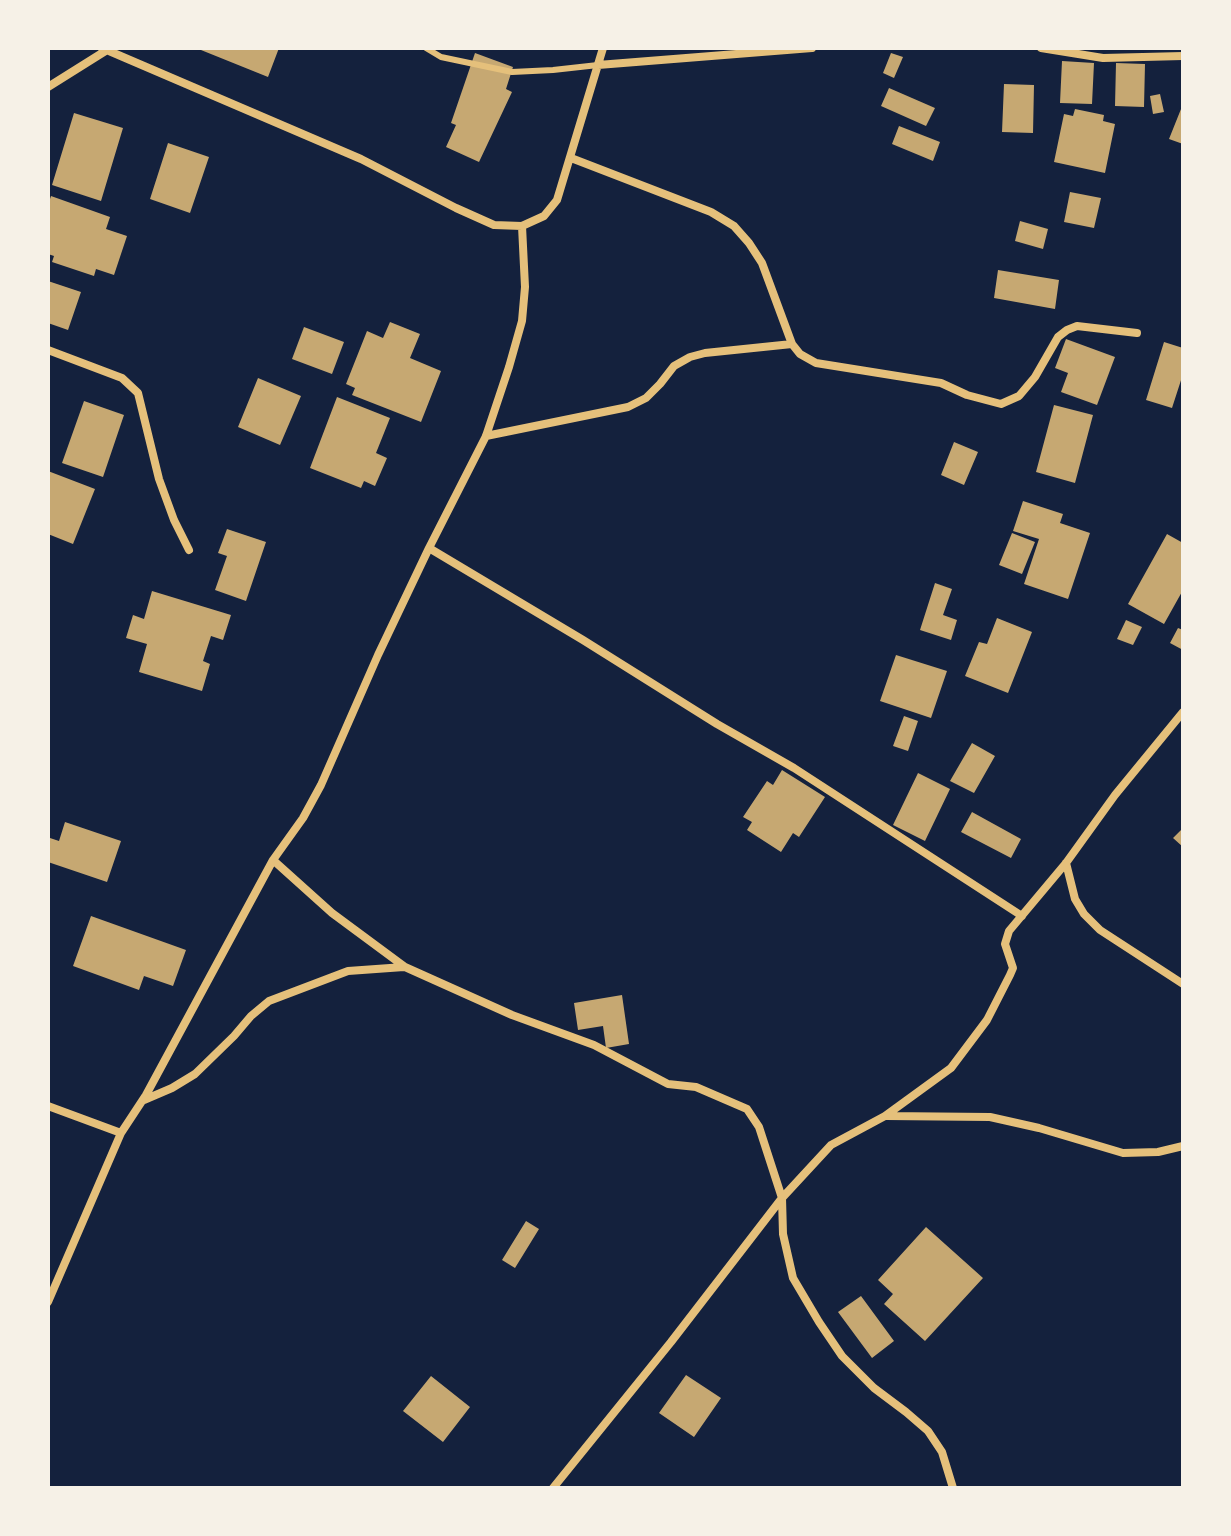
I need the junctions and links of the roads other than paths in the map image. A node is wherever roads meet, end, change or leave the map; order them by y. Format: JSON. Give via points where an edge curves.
{"nodes":[{"id":1,"x":426,"y":48,"type":"edge"},
{"id":2,"x":603,"y":48,"type":"edge"},
{"id":3,"x":812,"y":48,"type":"edge"},
{"id":4,"x":1041,"y":48,"type":"edge"},
{"id":5,"x":105,"y":49,"type":"edge"},
{"id":6,"x":1183,"y":56,"type":"edge"},
{"id":7,"x":598,"y":65,"type":"junction"},
{"id":8,"x":48,"y":87,"type":"edge"},
{"id":9,"x":571,"y":158,"type":"junction"},
{"id":10,"x":522,"y":226,"type":"junction"},
{"id":11,"x":1137,"y":333,"type":"dead end"},
{"id":12,"x":792,"y":344,"type":"junction"},
{"id":13,"x":48,"y":350,"type":"edge"},
{"id":14,"x":486,"y":436,"type":"junction"},
{"id":15,"x":429,"y":548,"type":"junction"},
{"id":16,"x":189,"y":550,"type":"dead end"},
{"id":17,"x":1183,"y":712,"type":"edge"},
{"id":18,"x":273,"y":860,"type":"junction"},
{"id":19,"x":1066,"y":863,"type":"junction"},
{"id":20,"x":1022,"y":916,"type":"junction"},
{"id":21,"x":405,"y":967,"type":"junction"},
{"id":22,"x":1183,"y":984,"type":"edge"},
{"id":23,"x":142,"y":1101,"type":"junction"},
{"id":24,"x":48,"y":1106,"type":"edge"},
{"id":25,"x":885,"y":1116,"type":"junction"},
{"id":26,"x":121,"y":1133,"type":"junction"},
{"id":27,"x":1183,"y":1146,"type":"edge"},
{"id":28,"x":782,"y":1198,"type":"junction"},
{"id":29,"x":48,"y":1302,"type":"edge"},
{"id":30,"x":553,"y":1488,"type":"edge"},
{"id":31,"x":953,"y":1488,"type":"edge"}],
"edges":[{"from":1,"to":7,"type":"lane","via":[[441,57],[512,72]]},
{"from":2,"to":7,"type":"street"},
{"from":3,"to":7,"type":"street"},
{"from":4,"to":6,"type":"street","via":[[1103,58]]},
{"from":5,"to":8,"type":"street"},
{"from":5,"to":10,"type":"street","via":[[361,159],[468,214],[494,225]]},
{"from":7,"to":9,"type":"street"},
{"from":9,"to":10,"type":"street","via":[[557,200],[544,216]]},
{"from":9,"to":12,"type":"street","via":[[711,212],[734,226],[762,263]]},
{"from":10,"to":14,"type":"street","via":[[522,321]]},
{"from":11,"to":12,"type":"street","via":[[1077,326],[1067,330],[1019,396],[1001,404],[941,383],[816,363]]},
{"from":12,"to":14,"type":"street","via":[[690,357],[674,366],[646,398],[628,407]]},
{"from":13,"to":16,"type":"street","via":[[122,378],[138,393],[159,479]]},
{"from":14,"to":15,"type":"street"},
{"from":15,"to":18,"type":"street","via":[[321,785]]},
{"from":15,"to":20,"type":"street","via":[[794,768]]},
{"from":17,"to":19,"type":"street"},
{"from":18,"to":21,"type":"street","via":[[332,913]]},
{"from":18,"to":23,"type":"street"},
{"from":19,"to":20,"type":"street"},
{"from":19,"to":22,"type":"street","via":[[1084,914]]},
{"from":20,"to":25,"type":"street","via":[[1006,938],[1013,968],[987,1020],[951,1068]]},
{"from":21,"to":23,"type":"street","via":[[348,971],[269,1001],[195,1074]]},
{"from":21,"to":28,"type":"street","via":[[594,1045],[668,1084],[696,1087],[747,1109],[759,1127]]},
{"from":23,"to":26,"type":"street"},
{"from":24,"to":26,"type":"street"},
{"from":25,"to":27,"type":"street","via":[[990,1117],[1123,1153]]},
{"from":25,"to":28,"type":"street","via":[[831,1145]]},
{"from":26,"to":29,"type":"street"},
{"from":28,"to":30,"type":"street"},
{"from":28,"to":31,"type":"street","via":[[793,1278],[842,1356],[928,1431],[942,1452]]}]}
